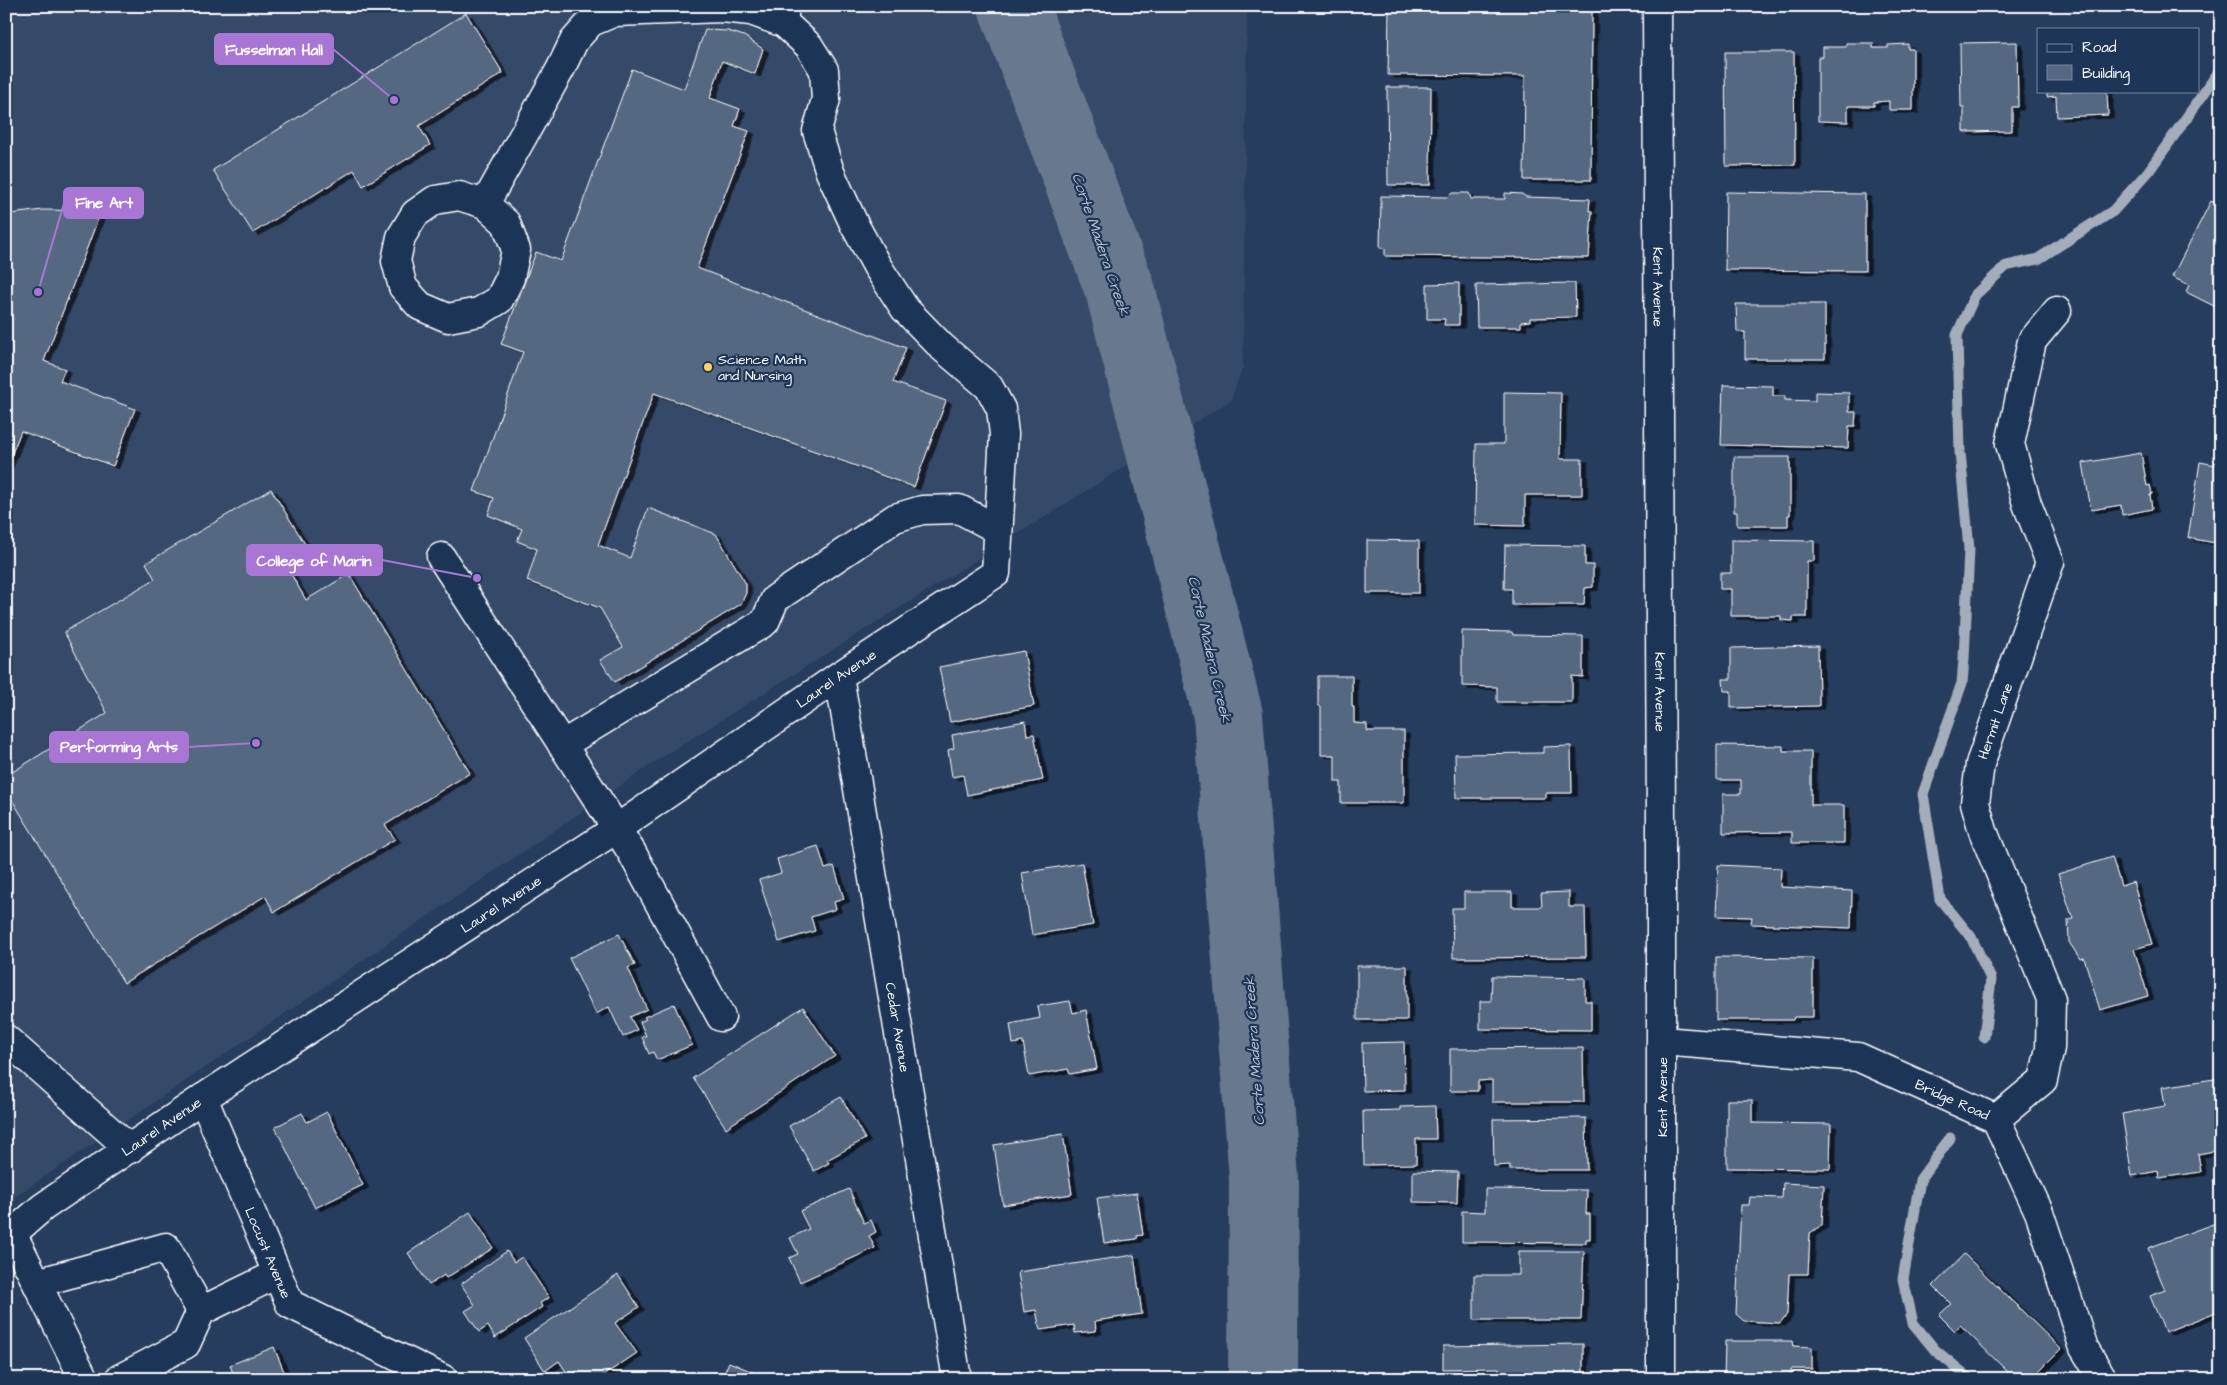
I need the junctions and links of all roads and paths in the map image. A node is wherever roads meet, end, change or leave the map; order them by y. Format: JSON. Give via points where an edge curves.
{"nodes":[{"id":1,"x":1657,"y":6,"type":"edge"},
{"id":2,"x":784,"y":15,"type":"edge"},
{"id":3,"x":484,"y":204,"type":"junction"},
{"id":4,"x":2057,"y":311,"type":"dead end"},
{"id":5,"x":997,"y":529,"type":"junction"},
{"id":6,"x":442,"y":558,"type":"dead end"},
{"id":7,"x":839,"y":676,"type":"junction"},
{"id":8,"x":562,"y":745,"type":"junction"},
{"id":9,"x":616,"y":829,"type":"junction"},
{"id":10,"x":721,"y":1017,"type":"dead end"},
{"id":11,"x":6,"y":1039,"type":"edge"},
{"id":12,"x":1662,"y":1041,"type":"junction"},
{"id":13,"x":203,"y":1098,"type":"junction"},
{"id":14,"x":1996,"y":1119,"type":"junction"},
{"id":15,"x":130,"y":1149,"type":"junction"},
{"id":16,"x":9,"y":1237,"type":"edge"},
{"id":17,"x":277,"y":1274,"type":"junction"},
{"id":18,"x":37,"y":1283,"type":"junction"},
{"id":19,"x":201,"y":1311,"type":"junction"},
{"id":20,"x":84,"y":1379,"type":"edge"},
{"id":21,"x":119,"y":1379,"type":"edge"},
{"id":22,"x":443,"y":1379,"type":"edge"},
{"id":23,"x":957,"y":1379,"type":"edge"},
{"id":24,"x":1661,"y":1379,"type":"edge"},
{"id":25,"x":2103,"y":1379,"type":"edge"}],
"edges":[{"from":1,"to":12,"type":"street","name":"Kent Avenue"},
{"from":2,"to":3,"type":"street","via":[[722,8],[615,12],[591,22],[574,40]]},
{"from":2,"to":5,"type":"street","via":[[824,70],[826,99],[816,131],[830,172],[863,241],[905,309],[989,387],[1001,409],[1004,434]]},
{"from":3,"to":3,"type":"street","via":[[459,196],[435,200],[415,214],[401,237],[396,261],[403,287],[420,306],[448,318],[479,312],[500,300],[510,278],[516,250],[506,223]]},
{"from":4,"to":14,"type":"street","name":"Hermit Lane","via":[[2032,341],[2010,444],[2027,504],[2050,562],[1980,764],[1976,803],[1983,831],[2051,999],[2050,1048],[2043,1080]]},
{"from":5,"to":7,"type":"street","name":"Laurel Avenue","via":[[996,572]]},
{"from":5,"to":8,"type":"street","via":[[959,509],[922,510],[895,518],[775,599],[765,622]]},
{"from":6,"to":8,"type":"street"},
{"from":7,"to":9,"type":"street","name":"Laurel Avenue"},
{"from":7,"to":23,"type":"street","name":"Cedar Avenue"},
{"from":8,"to":9,"type":"street"},
{"from":9,"to":10,"type":"street","via":[[632,851]]},
{"from":9,"to":13,"type":"street","name":"Laurel Avenue"},
{"from":11,"to":15,"type":"street"},
{"from":12,"to":14,"type":"street","name":"Bridge Road","via":[[1858,1057]]},
{"from":12,"to":24,"type":"street","name":"Kent Avenue"},
{"from":13,"to":15,"type":"street","name":"Laurel Avenue"},
{"from":13,"to":17,"type":"street","name":"Locust Avenue"},
{"from":14,"to":25,"type":"street","name":"Bridge Road","via":[[2039,1212],[2084,1348]]},
{"from":15,"to":16,"type":"street","name":"Laurel Avenue","via":[[43,1207]]},
{"from":16,"to":18,"type":"street"},
{"from":17,"to":19,"type":"street"},
{"from":17,"to":22,"type":"street","name":"Locust Avenue","via":[[290,1304]]},
{"from":18,"to":19,"type":"street","via":[[166,1247]]},
{"from":18,"to":20,"type":"street"},
{"from":19,"to":21,"type":"street","via":[[186,1344]]}]}
